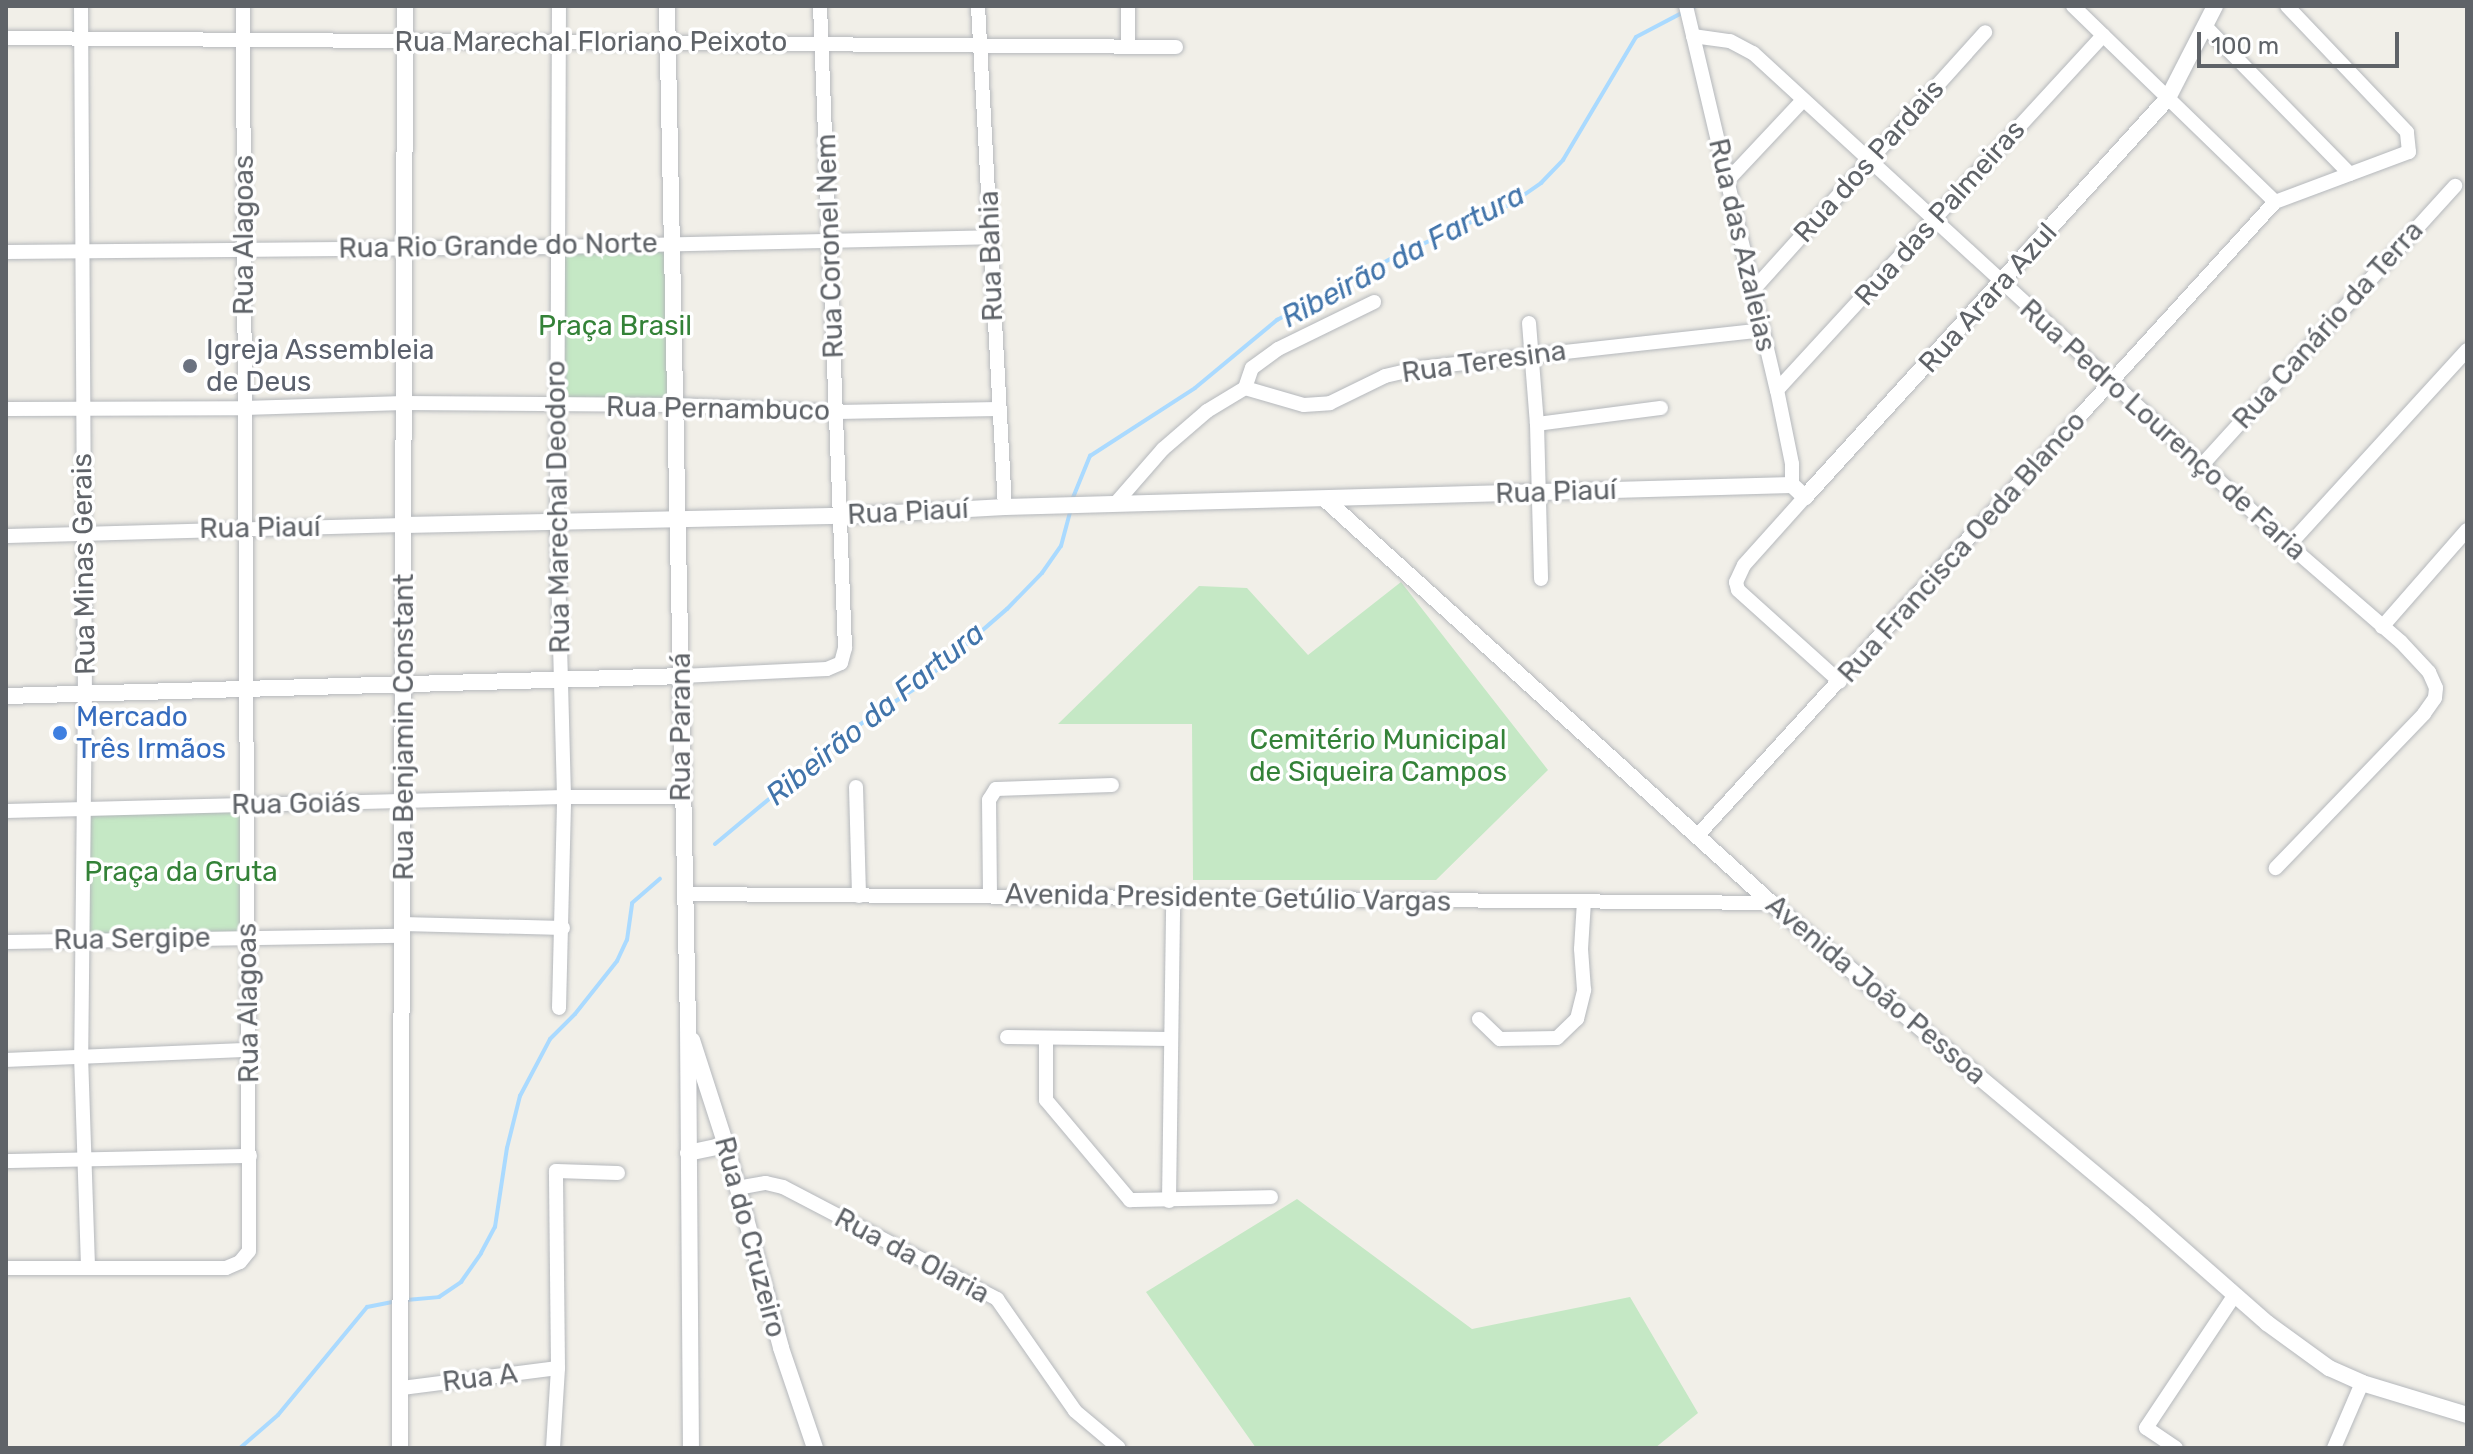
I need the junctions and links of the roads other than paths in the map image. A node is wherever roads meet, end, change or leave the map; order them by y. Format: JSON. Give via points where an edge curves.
{"nodes":[{"id":1,"x":81,"y":6,"type":"edge"},
{"id":2,"x":243,"y":6,"type":"edge"},
{"id":3,"x":405,"y":6,"type":"edge"},
{"id":4,"x":559,"y":6,"type":"edge"},
{"id":5,"x":667,"y":6,"type":"edge"},
{"id":6,"x":820,"y":6,"type":"edge"},
{"id":7,"x":978,"y":6,"type":"edge"},
{"id":8,"x":1128,"y":6,"type":"edge"},
{"id":9,"x":1686,"y":6,"type":"edge"},
{"id":10,"x":2073,"y":6,"type":"edge"},
{"id":11,"x":2215,"y":6,"type":"edge"},
{"id":12,"x":2287,"y":6,"type":"edge"},
{"id":13,"x":2205,"y":26,"type":"junction"},
{"id":14,"x":1692,"y":31,"type":"junction"},
{"id":15,"x":1985,"y":32,"type":"dead end"},
{"id":16,"x":2103,"y":35,"type":"junction"},
{"id":17,"x":6,"y":38,"type":"edge"},
{"id":18,"x":244,"y":38,"type":"junction"},
{"id":19,"x":81,"y":40,"type":"junction"},
{"id":20,"x":405,"y":41,"type":"junction"},
{"id":21,"x":560,"y":43,"type":"junction"},
{"id":22,"x":666,"y":43,"type":"junction"},
{"id":23,"x":821,"y":43,"type":"junction"},
{"id":24,"x":1128,"y":45,"type":"junction"},
{"id":25,"x":980,"y":46,"type":"junction"},
{"id":26,"x":1176,"y":47,"type":"dead end"},
{"id":27,"x":2168,"y":98,"type":"junction"},
{"id":28,"x":1803,"y":100,"type":"junction"},
{"id":29,"x":1870,"y":160,"type":"junction"},
{"id":30,"x":2350,"y":174,"type":"junction"},
{"id":31,"x":1727,"y":181,"type":"junction"},
{"id":32,"x":2455,"y":186,"type":"dead end"},
{"id":33,"x":2275,"y":202,"type":"junction"},
{"id":34,"x":1934,"y":220,"type":"junction"},
{"id":35,"x":990,"y":237,"type":"junction"},
{"id":36,"x":830,"y":240,"type":"junction"},
{"id":37,"x":672,"y":243,"type":"junction"},
{"id":38,"x":557,"y":247,"type":"junction"},
{"id":39,"x":403,"y":248,"type":"junction"},
{"id":40,"x":244,"y":250,"type":"junction"},
{"id":41,"x":81,"y":251,"type":"junction"},
{"id":42,"x":6,"y":252,"type":"edge"},
{"id":43,"x":2001,"y":284,"type":"junction"},
{"id":44,"x":1753,"y":290,"type":"junction"},
{"id":45,"x":1374,"y":302,"type":"dead end"},
{"id":46,"x":1529,"y":323,"type":"dead end"},
{"id":47,"x":1762,"y":330,"type":"junction"},
{"id":48,"x":2467,"y":350,"type":"edge"},
{"id":49,"x":1530,"y":354,"type":"junction"},
{"id":50,"x":2112,"y":383,"type":"junction"},
{"id":51,"x":1245,"y":388,"type":"junction"},
{"id":52,"x":1777,"y":390,"type":"junction"},
{"id":53,"x":404,"y":403,"type":"junction"},
{"id":54,"x":676,"y":405,"type":"junction"},
{"id":55,"x":557,"y":406,"type":"junction"},
{"id":56,"x":244,"y":408,"type":"junction"},
{"id":57,"x":1661,"y":408,"type":"dead end"},
{"id":58,"x":6,"y":409,"type":"edge"},
{"id":59,"x":82,"y":409,"type":"junction"},
{"id":60,"x":998,"y":409,"type":"junction"},
{"id":61,"x":837,"y":412,"type":"junction"},
{"id":62,"x":1537,"y":424,"type":"junction"},
{"id":63,"x":2202,"y":465,"type":"junction"},
{"id":64,"x":1792,"y":485,"type":"junction"},
{"id":65,"x":1539,"y":492,"type":"junction"},
{"id":66,"x":1805,"y":497,"type":"junction"},
{"id":67,"x":1326,"y":500,"type":"junction"},
{"id":68,"x":1115,"y":504,"type":"junction"},
{"id":69,"x":1005,"y":507,"type":"junction"},
{"id":70,"x":842,"y":516,"type":"junction"},
{"id":71,"x":677,"y":519,"type":"junction"},
{"id":72,"x":557,"y":521,"type":"junction"},
{"id":73,"x":405,"y":525,"type":"junction"},
{"id":74,"x":246,"y":528,"type":"junction"},
{"id":75,"x":2467,"y":530,"type":"edge"},
{"id":76,"x":84,"y":534,"type":"junction"},
{"id":77,"x":6,"y":536,"type":"edge"},
{"id":78,"x":2289,"y":545,"type":"junction"},
{"id":79,"x":1541,"y":579,"type":"dead end"},
{"id":80,"x":2382,"y":627,"type":"junction"},
{"id":81,"x":682,"y":676,"type":"junction"},
{"id":82,"x":560,"y":682,"type":"junction"},
{"id":83,"x":1840,"y":682,"type":"junction"},
{"id":84,"x":404,"y":687,"type":"junction"},
{"id":85,"x":246,"y":689,"type":"junction"},
{"id":86,"x":85,"y":692,"type":"junction"},
{"id":87,"x":6,"y":696,"type":"edge"},
{"id":88,"x":1112,"y":785,"type":"dead end"},
{"id":89,"x":856,"y":787,"type":"dead end"},
{"id":90,"x":564,"y":797,"type":"junction"},
{"id":91,"x":681,"y":797,"type":"junction"},
{"id":92,"x":403,"y":801,"type":"junction"},
{"id":93,"x":246,"y":805,"type":"junction"},
{"id":94,"x":83,"y":809,"type":"junction"},
{"id":95,"x":6,"y":811,"type":"edge"},
{"id":96,"x":1698,"y":835,"type":"junction"},
{"id":97,"x":2276,"y":868,"type":"dead end"},
{"id":98,"x":685,"y":894,"type":"junction"},
{"id":99,"x":990,"y":895,"type":"junction"},
{"id":100,"x":859,"y":896,"type":"junction"},
{"id":101,"x":1173,"y":897,"type":"junction"},
{"id":102,"x":1584,"y":901,"type":"junction"},
{"id":103,"x":1771,"y":903,"type":"junction"},
{"id":104,"x":563,"y":928,"type":"junction"},
{"id":105,"x":402,"y":930,"type":"junction"},
{"id":106,"x":247,"y":937,"type":"junction"},
{"id":107,"x":83,"y":939,"type":"junction"},
{"id":108,"x":6,"y":942,"type":"edge"},
{"id":109,"x":559,"y":1008,"type":"dead end"},
{"id":110,"x":1479,"y":1019,"type":"dead end"},
{"id":111,"x":688,"y":1025,"type":"junction"},
{"id":112,"x":1007,"y":1037,"type":"dead end"},
{"id":113,"x":1046,"y":1038,"type":"junction"},
{"id":114,"x":1171,"y":1039,"type":"junction"},
{"id":115,"x":249,"y":1050,"type":"junction"},
{"id":116,"x":81,"y":1055,"type":"junction"},
{"id":117,"x":6,"y":1060,"type":"edge"},
{"id":118,"x":726,"y":1145,"type":"junction"},
{"id":119,"x":688,"y":1153,"type":"junction"},
{"id":120,"x":250,"y":1156,"type":"junction"},
{"id":121,"x":83,"y":1159,"type":"junction"},
{"id":122,"x":6,"y":1161,"type":"edge"},
{"id":123,"x":618,"y":1173,"type":"dead end"},
{"id":124,"x":737,"y":1188,"type":"junction"},
{"id":125,"x":1271,"y":1197,"type":"dead end"},
{"id":126,"x":1169,"y":1201,"type":"junction"},
{"id":127,"x":88,"y":1266,"type":"junction"},
{"id":128,"x":6,"y":1268,"type":"edge"},
{"id":129,"x":2234,"y":1296,"type":"junction"},
{"id":130,"x":558,"y":1368,"type":"junction"},
{"id":131,"x":2362,"y":1383,"type":"junction"},
{"id":132,"x":402,"y":1388,"type":"junction"},
{"id":133,"x":2467,"y":1415,"type":"edge"},
{"id":134,"x":400,"y":1448,"type":"edge"},
{"id":135,"x":553,"y":1448,"type":"edge"},
{"id":136,"x":691,"y":1448,"type":"edge"},
{"id":137,"x":815,"y":1448,"type":"edge"},
{"id":138,"x":1119,"y":1448,"type":"edge"},
{"id":139,"x":2176,"y":1448,"type":"edge"},
{"id":140,"x":2334,"y":1448,"type":"edge"}],
"edges":[{"from":1,"to":19,"type":"street","name":"Rua Minas Gerais"},
{"from":2,"to":18,"type":"street","name":"Rua Alagoas"},
{"from":3,"to":20,"type":"street","name":"Rua Benjamin Constant"},
{"from":4,"to":21,"type":"street","name":"Rua Marechal Deodoro"},
{"from":5,"to":22,"type":"street","name":"Rua Paraná"},
{"from":6,"to":23,"type":"street","name":"Rua Coronel Nem"},
{"from":7,"to":25,"type":"street","name":"Rua Bahia"},
{"from":8,"to":24,"type":"street"},
{"from":9,"to":14,"type":"street","name":"Rua das Azaleias"},
{"from":10,"to":16,"type":"street"},
{"from":11,"to":13,"type":"street","name":"Rua Arara Azul"},
{"from":12,"to":30,"type":"street","name":"Rua Francisca Oeda Blanco","via":[[2407,132],[2409,152]]},
{"from":13,"to":27,"type":"street","name":"Rua Arara Azul"},
{"from":13,"to":30,"type":"street"},
{"from":14,"to":28,"type":"street","name":"Rua Pedro Lourenço de Faria","via":[[1753,53]]},
{"from":14,"to":31,"type":"street","name":"Rua das Azaleias"},
{"from":15,"to":29,"type":"street","name":"Rua dos Pardais"},
{"from":16,"to":27,"type":"street"},
{"from":16,"to":34,"type":"street","name":"Rua das Palmeiras"},
{"from":17,"to":19,"type":"street","name":"Rua Marechal Floriano Peixoto"},
{"from":18,"to":19,"type":"street","name":"Rua Marechal Floriano Peixoto"},
{"from":18,"to":20,"type":"street","name":"Rua Marechal Floriano Peixoto"},
{"from":18,"to":40,"type":"street","name":"Rua Alagoas"},
{"from":19,"to":41,"type":"street","name":"Rua Minas Gerais"},
{"from":20,"to":21,"type":"street","name":"Rua Marechal Floriano Peixoto"},
{"from":20,"to":39,"type":"street","name":"Rua Benjamin Constant"},
{"from":21,"to":22,"type":"street","name":"Rua Marechal Floriano Peixoto"},
{"from":21,"to":38,"type":"street","name":"Rua Marechal Deodoro"},
{"from":22,"to":23,"type":"street","name":"Rua Marechal Floriano Peixoto"},
{"from":22,"to":37,"type":"street","name":"Rua Paraná"},
{"from":23,"to":25,"type":"street","name":"Rua Marechal Floriano Peixoto"},
{"from":23,"to":36,"type":"street","name":"Rua Coronel Nem"},
{"from":24,"to":25,"type":"street","name":"Rua Marechal Floriano Peixoto"},
{"from":24,"to":26,"type":"street","name":"Rua Marechal Floriano Peixoto"},
{"from":25,"to":35,"type":"street","name":"Rua Bahia"},
{"from":27,"to":33,"type":"street"},
{"from":27,"to":43,"type":"street","name":"Rua Arara Azul"},
{"from":28,"to":29,"type":"street","name":"Rua Pedro Lourenço de Faria"},
{"from":28,"to":31,"type":"street"},
{"from":29,"to":34,"type":"street","name":"Rua Pedro Lourenço de Faria"},
{"from":29,"to":44,"type":"street","name":"Rua dos Pardais"},
{"from":30,"to":33,"type":"street","name":"Rua Francisca Oeda Blanco"},
{"from":31,"to":44,"type":"street","name":"Rua das Azaleias"},
{"from":32,"to":63,"type":"street","name":"Rua Canário da Terra"},
{"from":33,"to":50,"type":"street","name":"Rua Francisca Oeda Blanco"},
{"from":34,"to":43,"type":"street","name":"Rua Pedro Lourenço de Faria"},
{"from":34,"to":52,"type":"street","name":"Rua das Palmeiras"},
{"from":35,"to":36,"type":"street","name":"Rua Rio Grande do Norte"},
{"from":35,"to":60,"type":"street","name":"Rua Bahia"},
{"from":36,"to":37,"type":"street","name":"Rua Rio Grande do Norte"},
{"from":36,"to":61,"type":"street","name":"Rua Coronel Nem"},
{"from":37,"to":38,"type":"street","name":"Rua Rio Grande do Norte"},
{"from":37,"to":54,"type":"street","name":"Rua Paraná"},
{"from":38,"to":39,"type":"street","name":"Rua Rio Grande do Norte"},
{"from":38,"to":55,"type":"street","name":"Rua Marechal Deodoro"},
{"from":39,"to":40,"type":"street","name":"Rua Rio Grande do Norte"},
{"from":39,"to":53,"type":"street","name":"Rua Benjamin Constant"},
{"from":40,"to":41,"type":"street","name":"Rua Rio Grande do Norte"},
{"from":40,"to":56,"type":"street","name":"Rua Alagoas"},
{"from":41,"to":42,"type":"street","name":"Rua Rio Grande do Norte"},
{"from":41,"to":59,"type":"street","name":"Rua Minas Gerais"},
{"from":43,"to":50,"type":"street","name":"Rua Pedro Lourenço de Faria"},
{"from":43,"to":66,"type":"street","name":"Rua Arara Azul"},
{"from":44,"to":47,"type":"street","name":"Rua das Azaleias"},
{"from":45,"to":51,"type":"street","via":[[1278,349],[1252,368]]},
{"from":46,"to":49,"type":"street"},
{"from":47,"to":49,"type":"street","name":"Rua Teresina"},
{"from":47,"to":52,"type":"street","name":"Rua das Azaleias"},
{"from":48,"to":78,"type":"street"},
{"from":49,"to":51,"type":"street","name":"Rua Teresina","via":[[1385,376],[1330,403],[1304,405]]},
{"from":49,"to":62,"type":"street"},
{"from":50,"to":63,"type":"street","name":"Rua Pedro Lourenço de Faria"},
{"from":50,"to":83,"type":"street","name":"Rua Francisca Oeda Blanco"},
{"from":51,"to":68,"type":"street","via":[[1207,411],[1163,449]]},
{"from":52,"to":64,"type":"street","name":"Rua das Azaleias"},
{"from":53,"to":55,"type":"street","name":"Rua Pernambuco"},
{"from":53,"to":56,"type":"street","name":"Rua Pernambuco"},
{"from":53,"to":73,"type":"street","name":"Rua Benjamin Constant"},
{"from":54,"to":55,"type":"street","name":"Rua Pernambuco"},
{"from":54,"to":61,"type":"street","name":"Rua Pernambuco"},
{"from":54,"to":71,"type":"street","name":"Rua Paraná"},
{"from":55,"to":72,"type":"street","name":"Rua Marechal Deodoro"},
{"from":56,"to":59,"type":"street","name":"Rua Pernambuco"},
{"from":56,"to":74,"type":"street","name":"Rua Alagoas"},
{"from":57,"to":62,"type":"street"},
{"from":58,"to":59,"type":"street","name":"Rua Pernambuco"},
{"from":59,"to":76,"type":"street","name":"Rua Minas Gerais"},
{"from":60,"to":61,"type":"street","name":"Rua Pernambuco"},
{"from":60,"to":69,"type":"street","name":"Rua Bahia"},
{"from":61,"to":70,"type":"street","name":"Rua Coronel Nem"},
{"from":62,"to":65,"type":"street"},
{"from":63,"to":78,"type":"street","name":"Rua Pedro Lourenço de Faria"},
{"from":64,"to":65,"type":"street","name":"Rua Piauí"},
{"from":64,"to":66,"type":"street"},
{"from":65,"to":67,"type":"street","name":"Rua Piauí"},
{"from":65,"to":79,"type":"street"},
{"from":66,"to":83,"type":"street","name":"Rua Arara Azul","via":[[1738,573],[1738,590]]},
{"from":67,"to":68,"type":"street","name":"Rua Piauí"},
{"from":67,"to":96,"type":"street","name":"Avenida João Pessoa"},
{"from":68,"to":69,"type":"street","name":"Rua Piauí"},
{"from":69,"to":70,"type":"street","name":"Rua Piauí"},
{"from":70,"to":71,"type":"street","name":"Rua Piauí"},
{"from":70,"to":81,"type":"street","name":"Rua Coronel Nem","via":[[841,663],[827,669]]},
{"from":71,"to":72,"type":"street","name":"Rua Piauí"},
{"from":71,"to":81,"type":"street","name":"Rua Paraná"},
{"from":72,"to":73,"type":"street","name":"Rua Piauí"},
{"from":72,"to":82,"type":"street","name":"Rua Marechal Deodoro"},
{"from":73,"to":74,"type":"street","name":"Rua Piauí"},
{"from":73,"to":84,"type":"street","name":"Rua Benjamin Constant"},
{"from":74,"to":76,"type":"street","name":"Rua Piauí"},
{"from":74,"to":85,"type":"street","name":"Rua Alagoas"},
{"from":75,"to":80,"type":"street"},
{"from":76,"to":77,"type":"street","name":"Rua Piauí"},
{"from":76,"to":86,"type":"street","name":"Rua Minas Gerais"},
{"from":78,"to":80,"type":"street","name":"Rua Pedro Lourenço de Faria"},
{"from":80,"to":97,"type":"street","name":"Rua Pedro Lourenço de Faria","via":[[2429,672],[2435,698]]},
{"from":81,"to":82,"type":"street"},
{"from":81,"to":91,"type":"street","name":"Rua Paraná"},
{"from":82,"to":84,"type":"street"},
{"from":82,"to":90,"type":"street","name":"Rua Marechal Deodoro"},
{"from":83,"to":96,"type":"street","name":"Rua Francisca Oeda Blanco"},
{"from":84,"to":85,"type":"street"},
{"from":84,"to":92,"type":"street","name":"Rua Benjamin Constant"},
{"from":85,"to":86,"type":"street"},
{"from":85,"to":93,"type":"street","name":"Rua Alagoas"},
{"from":86,"to":87,"type":"street"},
{"from":86,"to":94,"type":"street","name":"Rua Minas Gerais"},
{"from":88,"to":99,"type":"street","via":[[996,789],[989,800]]},
{"from":89,"to":100,"type":"street"},
{"from":90,"to":91,"type":"street","name":"Rua Goiás"},
{"from":90,"to":92,"type":"street","name":"Rua Goiás"},
{"from":90,"to":104,"type":"street","name":"Rua Marechal Deodoro"},
{"from":91,"to":98,"type":"street","name":"Rua Paraná"},
{"from":92,"to":93,"type":"street","name":"Rua Goiás"},
{"from":92,"to":105,"type":"street","name":"Rua Benjamin Constant"},
{"from":93,"to":94,"type":"street","name":"Rua Goiás"},
{"from":93,"to":106,"type":"street","name":"Rua Alagoas"},
{"from":94,"to":95,"type":"street","name":"Rua Goiás"},
{"from":94,"to":107,"type":"street","name":"Rua Minas Gerais"},
{"from":96,"to":103,"type":"street","name":"Avenida João Pessoa"},
{"from":98,"to":100,"type":"street","name":"Avenida Presidente Getúlio Vargas"},
{"from":98,"to":111,"type":"street","name":"Rua Paraná"},
{"from":99,"to":100,"type":"street","name":"Avenida Presidente Getúlio Vargas"},
{"from":99,"to":101,"type":"street","name":"Avenida Presidente Getúlio Vargas"},
{"from":101,"to":102,"type":"street","name":"Avenida Presidente Getúlio Vargas"},
{"from":101,"to":114,"type":"street"},
{"from":102,"to":103,"type":"street","name":"Avenida Presidente Getúlio Vargas"},
{"from":102,"to":110,"type":"street","via":[[1584,990],[1577,1019],[1557,1038],[1500,1039]]},
{"from":103,"to":129,"type":"street","name":"Avenida João Pessoa"},
{"from":104,"to":105,"type":"street","name":"Rua Sergipe"},
{"from":104,"to":109,"type":"street","name":"Rua Marechal Deodoro"},
{"from":105,"to":106,"type":"street","name":"Rua Sergipe"},
{"from":105,"to":132,"type":"street","name":"Rua Benjamin Constant"},
{"from":106,"to":107,"type":"street","name":"Rua Sergipe"},
{"from":106,"to":115,"type":"street","name":"Rua Alagoas"},
{"from":107,"to":108,"type":"street","name":"Rua Sergipe"},
{"from":107,"to":116,"type":"street","name":"Rua Minas Gerais"},
{"from":111,"to":118,"type":"street","name":"Rua do Cruzeiro"},
{"from":111,"to":119,"type":"street","name":"Rua Paraná"},
{"from":112,"to":113,"type":"street"},
{"from":113,"to":114,"type":"street"},
{"from":113,"to":126,"type":"street","via":[[1046,1100],[1130,1200]]},
{"from":114,"to":126,"type":"street"},
{"from":115,"to":116,"type":"street"},
{"from":115,"to":120,"type":"street","name":"Rua Alagoas"},
{"from":116,"to":117,"type":"street"},
{"from":116,"to":121,"type":"street","name":"Rua Minas Gerais"},
{"from":118,"to":119,"type":"street"},
{"from":118,"to":124,"type":"street","name":"Rua do Cruzeiro"},
{"from":119,"to":136,"type":"street","name":"Rua Paraná"},
{"from":120,"to":121,"type":"street"},
{"from":120,"to":127,"type":"street","name":"Rua Alagoas","via":[[249,1251],[240,1262],[226,1268]]},
{"from":121,"to":122,"type":"street"},
{"from":121,"to":127,"type":"street","name":"Rua Minas Gerais"},
{"from":123,"to":130,"type":"street","via":[[556,1171]]},
{"from":124,"to":137,"type":"street","name":"Rua do Cruzeiro"},
{"from":124,"to":138,"type":"street","name":"Rua da Olaria","via":[[766,1183],[783,1187],[997,1299],[1075,1411]]},
{"from":125,"to":126,"type":"street"},
{"from":127,"to":128,"type":"street"},
{"from":129,"to":131,"type":"street","name":"Avenida João Pessoa","via":[[2296,1346]]},
{"from":129,"to":139,"type":"street","via":[[2146,1428]]},
{"from":130,"to":132,"type":"street","name":"Rua A"},
{"from":130,"to":135,"type":"street"},
{"from":131,"to":133,"type":"street","name":"Avenida João Pessoa"},
{"from":131,"to":140,"type":"street"},
{"from":132,"to":134,"type":"street","name":"Rua Benjamin Constant"}]}
